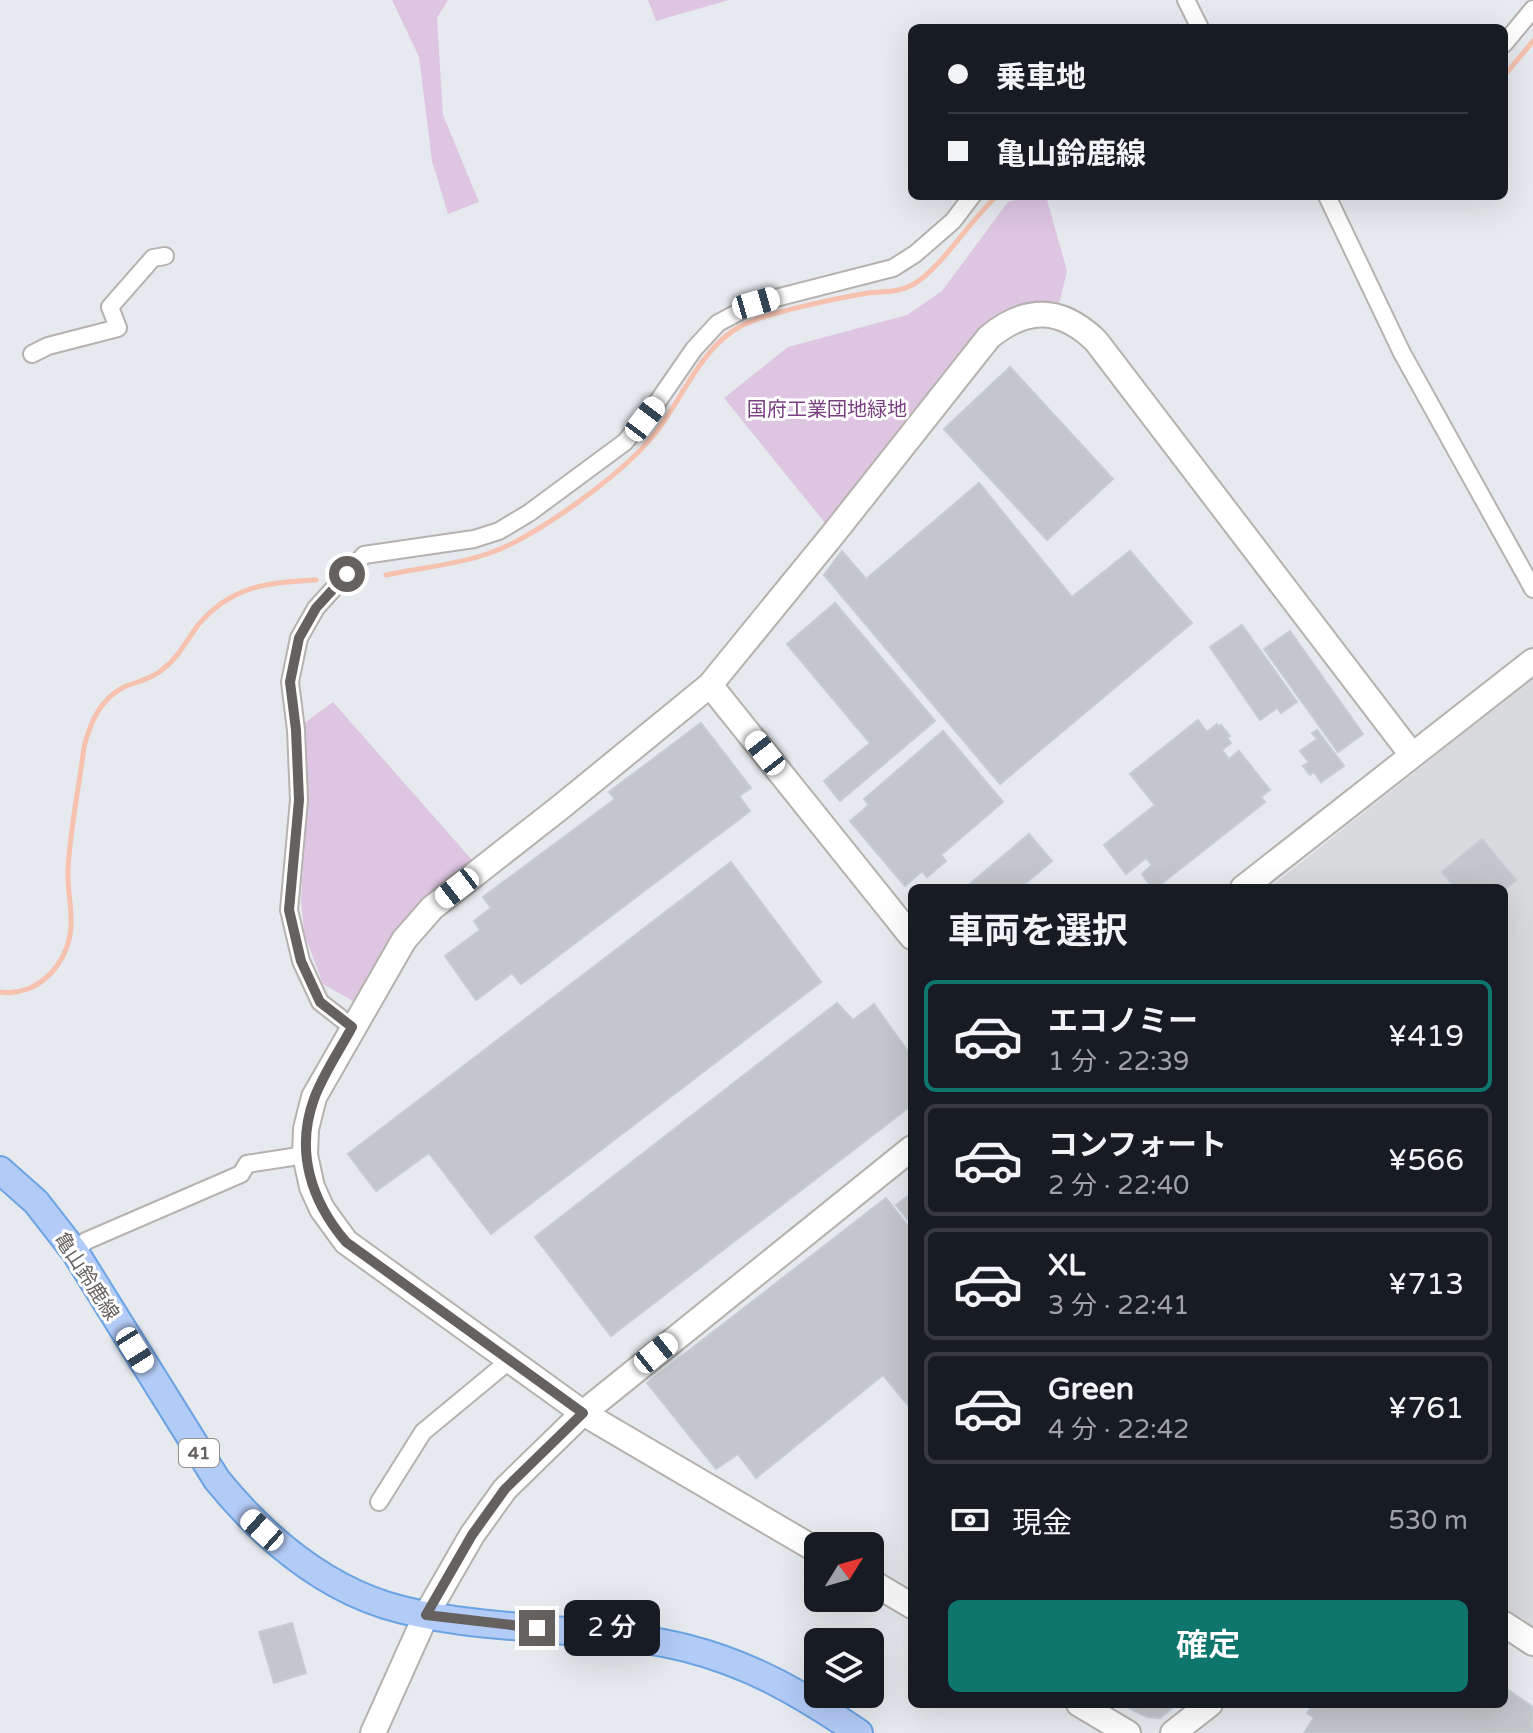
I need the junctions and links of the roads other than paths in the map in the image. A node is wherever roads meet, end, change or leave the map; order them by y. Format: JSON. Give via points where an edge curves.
{"nodes":[{"id":1,"x":1186,"y":0,"type":"edge"},
{"id":2,"x":1533,"y":9,"type":"edge"},
{"id":3,"x":1198,"y":24,"type":"edge"},
{"id":4,"x":1508,"y":39,"type":"edge"},
{"id":5,"x":969,"y":200,"type":"edge"},
{"id":6,"x":1329,"y":200,"type":"edge"},
{"id":7,"x":165,"y":256,"type":"dead end"},
{"id":8,"x":32,"y":354,"type":"dead end"},
{"id":9,"x":1533,"y":589,"type":"edge"},
{"id":10,"x":1533,"y":661,"type":"edge"},
{"id":11,"x":710,"y":685,"type":"junction"},
{"id":12,"x":1412,"y":755,"type":"junction"},
{"id":13,"x":1248,"y":884,"type":"edge"},
{"id":14,"x":908,"y":932,"type":"edge"},
{"id":15,"x":352,"y":1027,"type":"junction"},
{"id":16,"x":908,"y":1151,"type":"edge"},
{"id":17,"x":297,"y":1156,"type":"junction"},
{"id":18,"x":0,"y":1170,"type":"edge"},
{"id":19,"x":75,"y":1252,"type":"junction"},
{"id":20,"x":510,"y":1360,"type":"junction"},
{"id":21,"x":583,"y":1413,"type":"junction"},
{"id":22,"x":379,"y":1502,"type":"dead end"},
{"id":23,"x":804,"y":1543,"type":"edge"},
{"id":24,"x":884,"y":1589,"type":"edge"},
{"id":25,"x":908,"y":1604,"type":"edge"},
{"id":26,"x":426,"y":1615,"type":"junction"},
{"id":27,"x":1508,"y":1627,"type":"edge"},
{"id":28,"x":1533,"y":1643,"type":"edge"},
{"id":29,"x":1086,"y":1708,"type":"edge"},
{"id":30,"x":1205,"y":1708,"type":"edge"},
{"id":31,"x":373,"y":1733,"type":"edge"},
{"id":32,"x":859,"y":1733,"type":"edge"},
{"id":33,"x":1128,"y":1733,"type":"edge"},
{"id":34,"x":1173,"y":1733,"type":"edge"}],
"edges":[{"from":1,"to":3,"type":"street"},
{"from":2,"to":4,"type":"street"},
{"from":5,"to":15,"type":"street","via":[[953,221],[893,268],[756,303],[718,323],[625,442],[529,513],[474,539],[364,555],[316,608],[299,638],[290,682],[299,800],[289,910],[301,961],[320,1002]]},
{"from":6,"to":9,"type":"street","via":[[1402,353]]},
{"from":7,"to":8,"type":"street","via":[[153,258],[110,307],[118,328]]},
{"from":10,"to":12,"type":"street"},
{"from":11,"to":12,"type":"street","via":[[989,337],[1021,317],[1052,315],[1068,318],[1096,341]]},
{"from":11,"to":14,"type":"street"},
{"from":11,"to":15,"type":"street","via":[[432,908],[404,940]]},
{"from":12,"to":13,"type":"street"},
{"from":15,"to":17,"type":"street","via":[[314,1097]]},
{"from":16,"to":21,"type":"street"},
{"from":17,"to":19,"type":"street","via":[[247,1164],[241,1174],[86,1241]]},
{"from":17,"to":20,"type":"street","via":[[322,1209],[346,1242]]},
{"from":18,"to":19,"type":"main road","name":"亀山鈴鹿線","number":"41","via":[[36,1202]]},
{"from":19,"to":26,"type":"main road","name":"亀山鈴鹿線","number":"41","via":[[182,1428],[245,1514],[340,1587]]},
{"from":20,"to":21,"type":"street"},
{"from":20,"to":22,"type":"street","via":[[423,1432]]},
{"from":21,"to":23,"type":"street"},
{"from":21,"to":26,"type":"street","via":[[505,1489]]},
{"from":24,"to":25,"type":"street"},
{"from":26,"to":31,"type":"street"},
{"from":26,"to":32,"type":"main road","name":"亀山鈴鹿線","number":"41","via":[[684,1647],[774,1679]]},
{"from":27,"to":28,"type":"street"},
{"from":29,"to":33,"type":"street"},
{"from":30,"to":34,"type":"street"}]}
